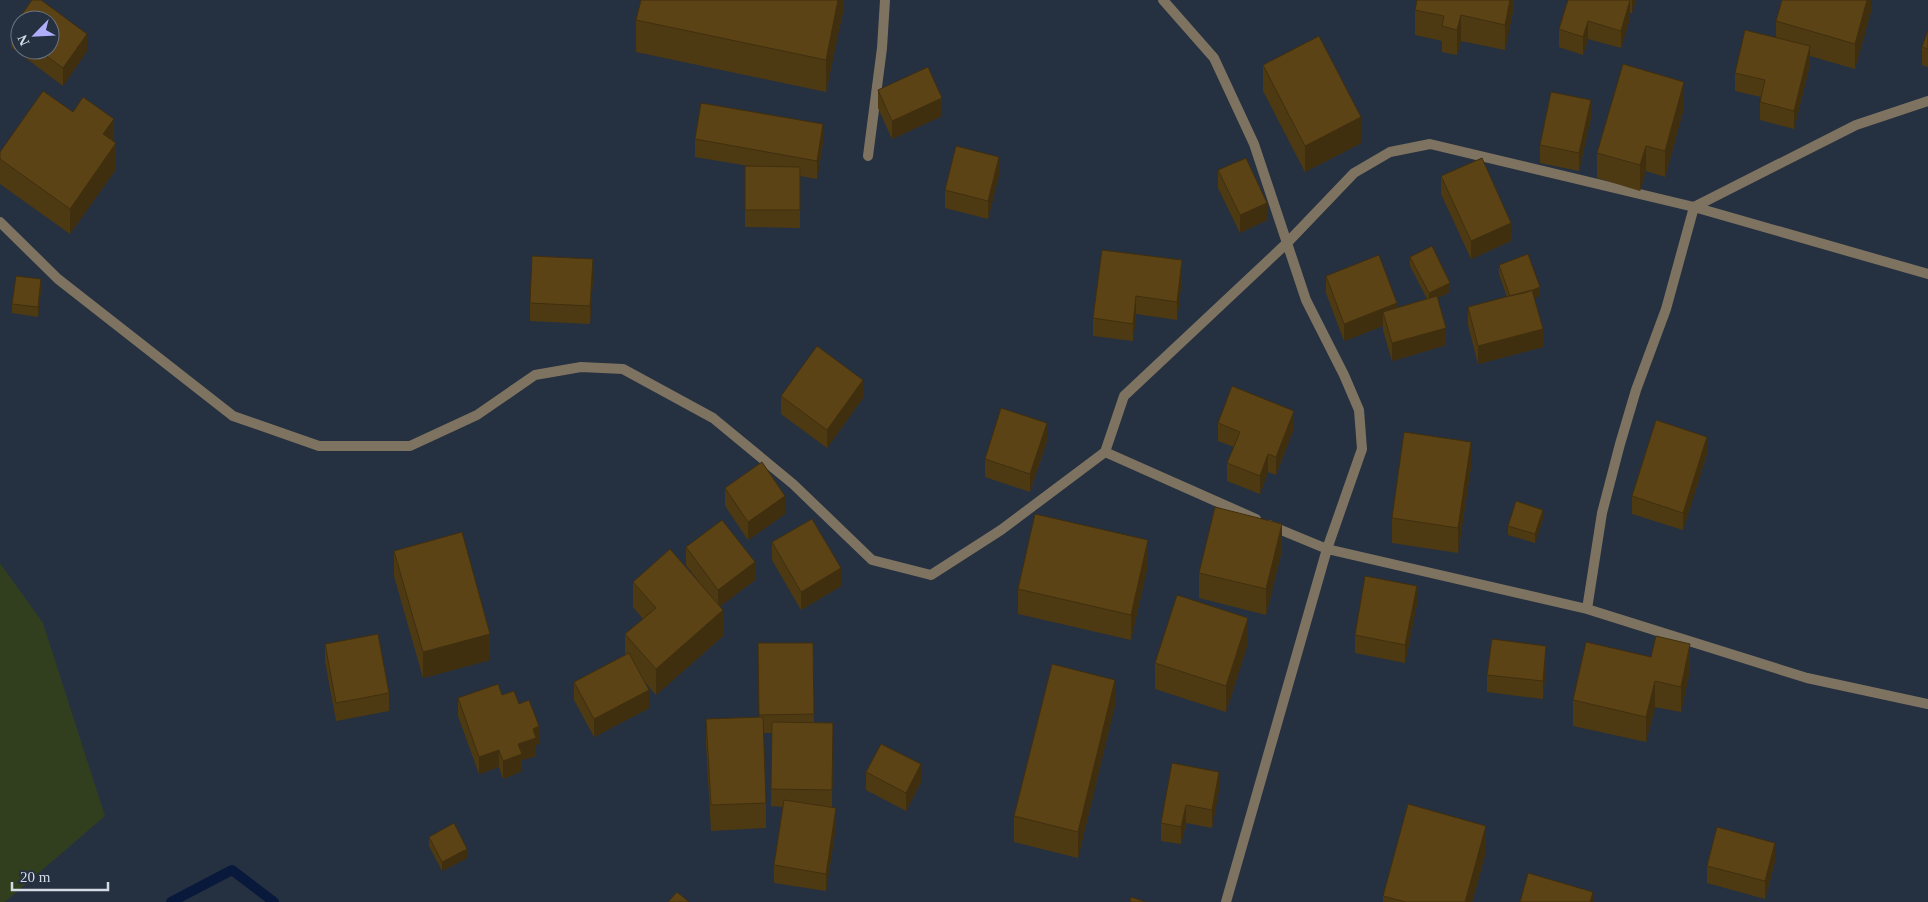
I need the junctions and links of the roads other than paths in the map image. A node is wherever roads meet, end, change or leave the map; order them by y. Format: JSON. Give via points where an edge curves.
{"nodes":[{"id":1,"x":885,"y":0,"type":"edge"},
{"id":2,"x":1163,"y":0,"type":"edge"},
{"id":3,"x":1928,"y":101,"type":"edge"},
{"id":4,"x":868,"y":156,"type":"dead end"},
{"id":5,"x":1694,"y":207,"type":"junction"},
{"id":6,"x":0,"y":222,"type":"edge"},
{"id":7,"x":1287,"y":243,"type":"junction"},
{"id":8,"x":1928,"y":274,"type":"edge"},
{"id":9,"x":1105,"y":452,"type":"junction"},
{"id":10,"x":1327,"y":549,"type":"junction"},
{"id":11,"x":1587,"y":609,"type":"junction"},
{"id":12,"x":1928,"y":704,"type":"edge"},
{"id":13,"x":1226,"y":902,"type":"edge"}],
"edges":[{"from":1,"to":4,"type":"street"},
{"from":2,"to":7,"type":"street","via":[[1214,58],[1254,144]]},
{"from":3,"to":5,"type":"street","via":[[1856,126]]},
{"from":5,"to":7,"type":"street","via":[[1430,144],[1390,152],[1354,173]]},
{"from":5,"to":8,"type":"street"},
{"from":5,"to":11,"type":"street","via":[[1666,309],[1620,444],[1602,513]]},
{"from":6,"to":9,"type":"street","via":[[58,279],[232,416],[319,446],[410,446],[477,415],[535,375],[581,366],[623,369],[713,418],[793,484],[872,560],[931,575],[1001,530]]},
{"from":7,"to":9,"type":"street","via":[[1124,396]]},
{"from":7,"to":10,"type":"street","via":[[1306,300],[1359,410],[1362,449]]},
{"from":9,"to":10,"type":"street"},
{"from":10,"to":11,"type":"street"},
{"from":10,"to":13,"type":"street"},
{"from":11,"to":12,"type":"street","via":[[1807,678]]}]}
